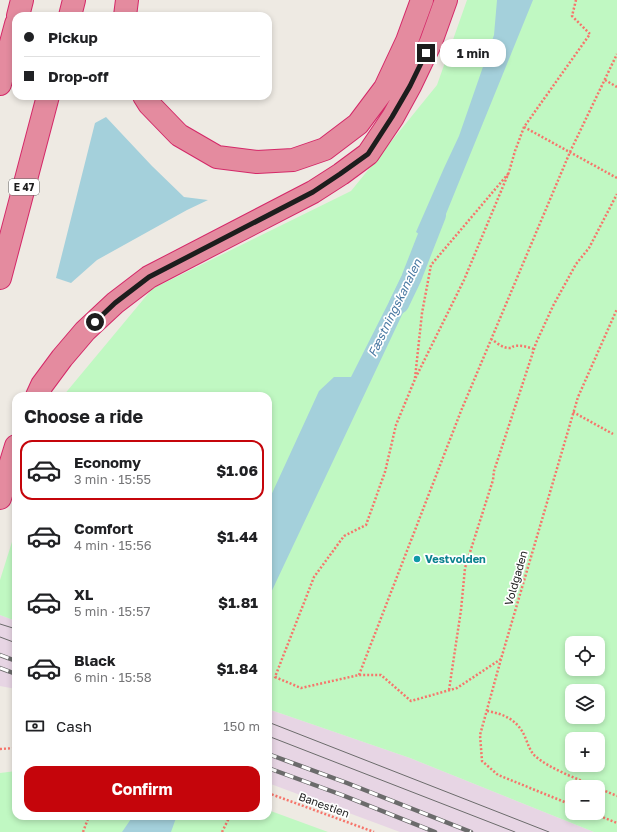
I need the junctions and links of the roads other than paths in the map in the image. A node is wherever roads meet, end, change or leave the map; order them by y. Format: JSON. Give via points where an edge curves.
{"nodes":[{"id":1,"x":22,"y":0,"type":"edge"},
{"id":2,"x":74,"y":0,"type":"edge"},
{"id":3,"x":127,"y":0,"type":"edge"},
{"id":4,"x":422,"y":0,"type":"edge"},
{"id":5,"x":446,"y":0,"type":"edge"},
{"id":6,"x":19,"y":12,"type":"edge"},
{"id":7,"x":71,"y":12,"type":"edge"},
{"id":8,"x":126,"y":12,"type":"edge"},
{"id":9,"x":12,"y":39,"type":"edge"},
{"id":10,"x":0,"y":84,"type":"edge"},
{"id":11,"x":47,"y":100,"type":"edge"},
{"id":12,"x":146,"y":100,"type":"edge"},
{"id":13,"x":0,"y":278,"type":"edge"},
{"id":14,"x":39,"y":392,"type":"edge"},
{"id":15,"x":12,"y":459,"type":"edge"},
{"id":16,"x":0,"y":498,"type":"edge"}],
"edges":[{"from":1,"to":6,"type":"highway"},
{"from":2,"to":7,"type":"highway"},
{"from":3,"to":8,"type":"highway"},
{"from":4,"to":12,"type":"highway","via":[[407,41],[385,88],[358,124],[325,149],[293,160],[257,162],[217,157],[179,135]]},
{"from":5,"to":14,"type":"highway","via":[[431,42],[410,86],[368,154],[313,192],[149,277],[115,303],[85,331],[62,358]]},
{"from":9,"to":10,"type":"highway"},
{"from":11,"to":13,"type":"highway","number":"E 47"},
{"from":15,"to":16,"type":"highway"}]}
